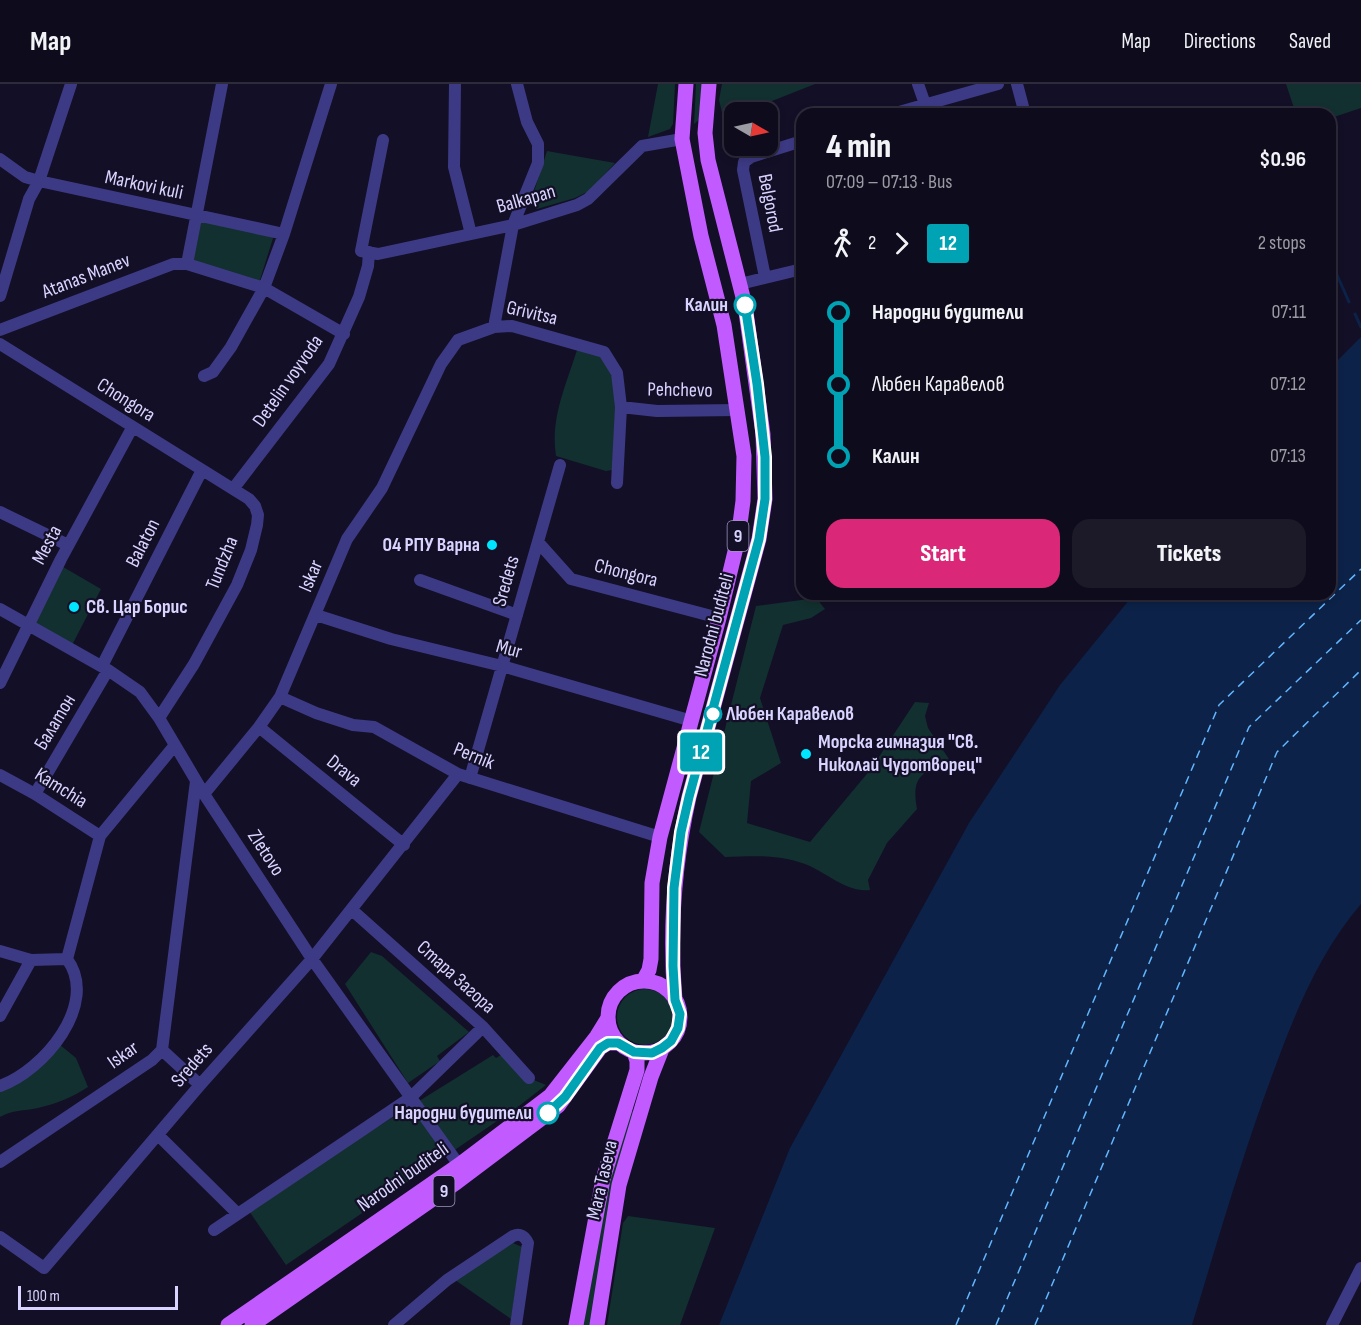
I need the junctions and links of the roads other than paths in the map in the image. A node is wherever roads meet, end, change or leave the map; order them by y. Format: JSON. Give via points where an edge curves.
{"nodes":[{"id":1,"x":71,"y":84,"type":"edge"},
{"id":2,"x":222,"y":84,"type":"edge"},
{"id":3,"x":331,"y":84,"type":"edge"},
{"id":4,"x":455,"y":84,"type":"edge"},
{"id":5,"x":517,"y":84,"type":"edge"},
{"id":6,"x":686,"y":84,"type":"edge"},
{"id":7,"x":709,"y":84,"type":"edge"},
{"id":8,"x":918,"y":84,"type":"edge"},
{"id":9,"x":998,"y":84,"type":"edge"},
{"id":10,"x":1017,"y":84,"type":"edge"},
{"id":11,"x":925,"y":104,"type":"junction"},
{"id":12,"x":912,"y":108,"type":"edge"},
{"id":13,"x":1023,"y":108,"type":"edge"},
{"id":14,"x":682,"y":139,"type":"junction"},
{"id":15,"x":383,"y":140,"type":"dead end"},
{"id":16,"x":796,"y":143,"type":"edge"},
{"id":17,"x":0,"y":159,"type":"edge"},
{"id":18,"x":39,"y":182,"type":"junction"},
{"id":19,"x":197,"y":216,"type":"junction"},
{"id":20,"x":513,"y":225,"type":"junction"},
{"id":21,"x":284,"y":234,"type":"junction"},
{"id":22,"x":471,"y":234,"type":"junction"},
{"id":23,"x":365,"y":251,"type":"junction"},
{"id":24,"x":187,"y":264,"type":"junction"},
{"id":25,"x":796,"y":269,"type":"edge"},
{"id":26,"x":765,"y":277,"type":"junction"},
{"id":27,"x":740,"y":284,"type":"junction"},
{"id":28,"x":264,"y":288,"type":"junction"},
{"id":29,"x":0,"y":296,"type":"edge"},
{"id":30,"x":494,"y":327,"type":"junction"},
{"id":31,"x":0,"y":330,"type":"edge"},
{"id":32,"x":344,"y":334,"type":"junction"},
{"id":33,"x":0,"y":344,"type":"edge"},
{"id":34,"x":204,"y":376,"type":"dead end"},
{"id":35,"x":621,"y":407,"type":"junction"},
{"id":36,"x":738,"y":410,"type":"junction"},
{"id":37,"x":132,"y":428,"type":"junction"},
{"id":38,"x":560,"y":465,"type":"dead end"},
{"id":39,"x":202,"y":470,"type":"junction"},
{"id":40,"x":617,"y":483,"type":"dead end"},
{"id":41,"x":232,"y":489,"type":"junction"},
{"id":42,"x":0,"y":512,"type":"edge"},
{"id":43,"x":538,"y":542,"type":"junction"},
{"id":44,"x":68,"y":545,"type":"junction"},
{"id":45,"x":420,"y":580,"type":"dead end"},
{"id":46,"x":0,"y":609,"type":"edge"},
{"id":47,"x":315,"y":615,"type":"junction"},
{"id":48,"x":517,"y":615,"type":"junction"},
{"id":49,"x":719,"y":618,"type":"junction"},
{"id":50,"x":28,"y":626,"type":"junction"},
{"id":51,"x":502,"y":666,"type":"junction"},
{"id":52,"x":105,"y":668,"type":"junction"},
{"id":53,"x":0,"y":683,"type":"edge"},
{"id":54,"x":280,"y":697,"type":"junction"},
{"id":55,"x":159,"y":718,"type":"junction"},
{"id":56,"x":692,"y":721,"type":"junction"},
{"id":57,"x":259,"y":727,"type":"junction"},
{"id":58,"x":175,"y":745,"type":"junction"},
{"id":59,"x":0,"y":775,"type":"edge"},
{"id":60,"x":464,"y":776,"type":"junction"},
{"id":61,"x":196,"y":781,"type":"junction"},
{"id":62,"x":35,"y":794,"type":"junction"},
{"id":63,"x":204,"y":794,"type":"junction"},
{"id":64,"x":100,"y":836,"type":"junction"},
{"id":65,"x":660,"y":837,"type":"junction"},
{"id":66,"x":404,"y":845,"type":"junction"},
{"id":67,"x":352,"y":910,"type":"junction"},
{"id":68,"x":0,"y":951,"type":"edge"},
{"id":69,"x":67,"y":959,"type":"junction"},
{"id":70,"x":312,"y":959,"type":"junction"},
{"id":71,"x":31,"y":960,"type":"junction"},
{"id":72,"x":643,"y":981,"type":"junction"},
{"id":73,"x":675,"y":1000,"type":"junction"},
{"id":74,"x":0,"y":1016,"type":"edge"},
{"id":75,"x":608,"y":1018,"type":"junction"},
{"id":76,"x":483,"y":1027,"type":"junction"},
{"id":77,"x":618,"y":1043,"type":"junction"},
{"id":78,"x":662,"y":1048,"type":"junction"},
{"id":79,"x":162,"y":1050,"type":"junction"},
{"id":80,"x":634,"y":1052,"type":"junction"},
{"id":81,"x":529,"y":1078,"type":"dead end"},
{"id":82,"x":200,"y":1085,"type":"junction"},
{"id":83,"x":0,"y":1086,"type":"edge"},
{"id":84,"x":410,"y":1098,"type":"junction"},
{"id":85,"x":158,"y":1135,"type":"junction"},
{"id":86,"x":0,"y":1162,"type":"edge"},
{"id":87,"x":459,"y":1165,"type":"junction"},
{"id":88,"x":237,"y":1214,"type":"junction"},
{"id":89,"x":214,"y":1230,"type":"dead end"},
{"id":90,"x":0,"y":1237,"type":"edge"},
{"id":91,"x":1361,"y":1268,"type":"edge"},
{"id":92,"x":268,"y":1313,"type":"edge"},
{"id":93,"x":228,"y":1325,"type":"edge"},
{"id":94,"x":252,"y":1325,"type":"edge"},
{"id":95,"x":394,"y":1325,"type":"edge"},
{"id":96,"x":516,"y":1325,"type":"edge"},
{"id":97,"x":576,"y":1325,"type":"edge"},
{"id":98,"x":597,"y":1325,"type":"edge"},
{"id":99,"x":1332,"y":1325,"type":"edge"}],
"edges":[{"from":1,"to":18,"type":"street"},
{"from":2,"to":19,"type":"street"},
{"from":3,"to":21,"type":"street"},
{"from":4,"to":22,"type":"street","via":[[454,168]]},
{"from":5,"to":20,"type":"street","name":"Grivitsa","via":[[527,122],[538,144],[538,163]]},
{"from":6,"to":14,"type":"main road","name":"Narodni buditeli","number":"9"},
{"from":7,"to":27,"type":"main road","name":"Narodni buditeli","number":"9","via":[[705,133],[708,160]]},
{"from":8,"to":11,"type":"street"},
{"from":9,"to":11,"type":"street"},
{"from":10,"to":13,"type":"street"},
{"from":11,"to":12,"type":"street"},
{"from":14,"to":20,"type":"street","name":"Balkapan","via":[[642,146],[588,199]]},
{"from":14,"to":36,"type":"main road","name":"Narodni buditeli","number":"9","via":[[724,325]]},
{"from":15,"to":23,"type":"street","name":"Detelin voyvoda"},
{"from":16,"to":26,"type":"street","name":"Belgorod","via":[[751,157],[742,170]]},
{"from":17,"to":18,"type":"street","name":"Markovi kuli"},
{"from":18,"to":19,"type":"street","name":"Markovi kuli"},
{"from":18,"to":29,"type":"street","via":[[29,199]]},
{"from":19,"to":21,"type":"street","name":"Markovi kuli"},
{"from":19,"to":24,"type":"street"},
{"from":20,"to":22,"type":"street","name":"Balkapan"},
{"from":20,"to":30,"type":"street","name":"Grivitsa"},
{"from":21,"to":28,"type":"street"},
{"from":22,"to":23,"type":"street","name":"Balkapan","via":[[378,254]]},
{"from":23,"to":32,"type":"street","name":"Detelin voyvoda","via":[[365,277]]},
{"from":24,"to":28,"type":"street"},
{"from":24,"to":31,"type":"street","name":"Atanas Manev","via":[[173,264]]},
{"from":25,"to":26,"type":"street"},
{"from":26,"to":27,"type":"street"},
{"from":27,"to":73,"type":"main road","name":"Narodni buditeli","number":"9","via":[[763,435],[765,499],[759,539],[681,832],[674,888]]},
{"from":28,"to":32,"type":"street"},
{"from":28,"to":34,"type":"street","via":[[231,347],[213,372]]},
{"from":30,"to":35,"type":"street","name":"Grivitsa","via":[[512,326],[603,352],[617,374]]},
{"from":30,"to":47,"type":"street","name":"Iskar","via":[[458,340],[441,364],[382,488],[347,539]]},
{"from":32,"to":41,"type":"street","name":"Detelin voyvoda","via":[[318,380]]},
{"from":33,"to":37,"type":"street","name":"Chongora"},
{"from":35,"to":36,"type":"street","name":"Pehchevo","via":[[657,411]]},
{"from":35,"to":40,"type":"street","name":"Grivitsa"},
{"from":36,"to":49,"type":"main road","name":"Narodni buditeli","number":"9","via":[[744,456],[743,501]]},
{"from":37,"to":39,"type":"street","name":"Chongora"},
{"from":37,"to":44,"type":"street","name":"Mesta"},
{"from":38,"to":43,"type":"street","name":"Sredets"},
{"from":39,"to":41,"type":"street","name":"Chongora"},
{"from":39,"to":52,"type":"street","name":"Balaton"},
{"from":41,"to":55,"type":"street","name":"Tundzha","via":[[249,499],[258,515],[251,550],[237,585],[194,664]]},
{"from":42,"to":44,"type":"street"},
{"from":43,"to":48,"type":"street","name":"Sredets"},
{"from":43,"to":49,"type":"street","name":"Chongora","via":[[571,579]]},
{"from":44,"to":50,"type":"street","name":"Mesta"},
{"from":45,"to":48,"type":"street"},
{"from":46,"to":50,"type":"street","name":"Zletovo"},
{"from":47,"to":51,"type":"street","name":"Mur","via":[[391,639]]},
{"from":47,"to":54,"type":"street","name":"Iskar"},
{"from":48,"to":51,"type":"street","name":"Sredets"},
{"from":49,"to":56,"type":"main road","name":"Narodni buditeli","number":"9"},
{"from":50,"to":52,"type":"street","name":"Zletovo"},
{"from":50,"to":53,"type":"street","name":"Mesta"},
{"from":51,"to":56,"type":"street","name":"Mur"},
{"from":51,"to":60,"type":"street","name":"Sredets"},
{"from":52,"to":55,"type":"street","name":"Zletovo","via":[[140,693]]},
{"from":52,"to":62,"type":"street","name":"Балатон"},
{"from":54,"to":57,"type":"street","name":"Iskar"},
{"from":54,"to":60,"type":"street","name":"Pernik","via":[[316,714],[374,728]]},
{"from":55,"to":58,"type":"street","name":"Zletovo"},
{"from":56,"to":65,"type":"main road","name":"Narodni buditeli","number":"9"},
{"from":57,"to":63,"type":"street","name":"Iskar"},
{"from":57,"to":66,"type":"street","name":"Drava"},
{"from":58,"to":61,"type":"street","name":"Zletovo"},
{"from":58,"to":64,"type":"street"},
{"from":59,"to":62,"type":"street","name":"Kamchia"},
{"from":60,"to":65,"type":"street","name":"Pernik"},
{"from":60,"to":66,"type":"street","name":"Sredets"},
{"from":61,"to":63,"type":"street","name":"Zletovo"},
{"from":61,"to":79,"type":"street","name":"Iskar"},
{"from":62,"to":64,"type":"street","name":"Kamchia"},
{"from":63,"to":70,"type":"street","name":"Zletovo"},
{"from":64,"to":69,"type":"street"},
{"from":65,"to":72,"type":"main road","name":"Narodni buditeli","number":"9","via":[[652,883],[651,959]]},
{"from":66,"to":67,"type":"street","name":"Sredets"},
{"from":67,"to":70,"type":"street","name":"Sredets"},
{"from":67,"to":76,"type":"street","name":"Стара Загора"},
{"from":68,"to":71,"type":"street"},
{"from":69,"to":71,"type":"street"},
{"from":69,"to":83,"type":"street","via":[[74,969],[77,994],[62,1034],[29,1071]]},
{"from":70,"to":82,"type":"street","name":"Sredets"},
{"from":70,"to":84,"type":"street","name":"Zletovo"},
{"from":71,"to":74,"type":"street"},
{"from":72,"to":73,"type":"main road","via":[[662,986]]},
{"from":72,"to":75,"type":"main road","number":"9","via":[[618,992],[610,1004]]},
{"from":73,"to":78,"type":"main road","number":"9","via":[[680,1014],[678,1028]]},
{"from":75,"to":77,"type":"main road"},
{"from":75,"to":87,"type":"main road","name":"Narodni buditeli","number":"9","via":[[550,1096]]},
{"from":76,"to":81,"type":"street","name":"Стара Загора"},
{"from":76,"to":84,"type":"street"},
{"from":77,"to":80,"type":"main road"},
{"from":77,"to":92,"type":"main road","name":"Narodni buditeli","number":"9","via":[[600,1048],[558,1106],[458,1182]]},
{"from":78,"to":80,"type":"main road","via":[[652,1053]]},
{"from":78,"to":98,"type":"main road","name":"Mara Taseva","via":[[619,1185]]},
{"from":79,"to":82,"type":"street"},
{"from":79,"to":86,"type":"street","name":"Iskar"},
{"from":80,"to":97,"type":"main road","name":"Mara Taseva","via":[[637,1070],[603,1179]]},
{"from":82,"to":85,"type":"street","name":"Sredets"},
{"from":84,"to":87,"type":"street","name":"Zletovo"},
{"from":84,"to":88,"type":"street"},
{"from":85,"to":88,"type":"street"},
{"from":85,"to":90,"type":"street","name":"Sredets","via":[[44,1268]]},
{"from":87,"to":92,"type":"main road","name":"Narodni buditeli","number":"9"},
{"from":88,"to":89,"type":"street"},
{"from":91,"to":99,"type":"street"},
{"from":92,"to":93,"type":"main road","name":"Narodni buditeli","number":"9"},
{"from":92,"to":94,"type":"main road","name":"Narodni buditeli","number":"9"},
{"from":95,"to":96,"type":"street","via":[[447,1280],[519,1234],[528,1243]]}]}
